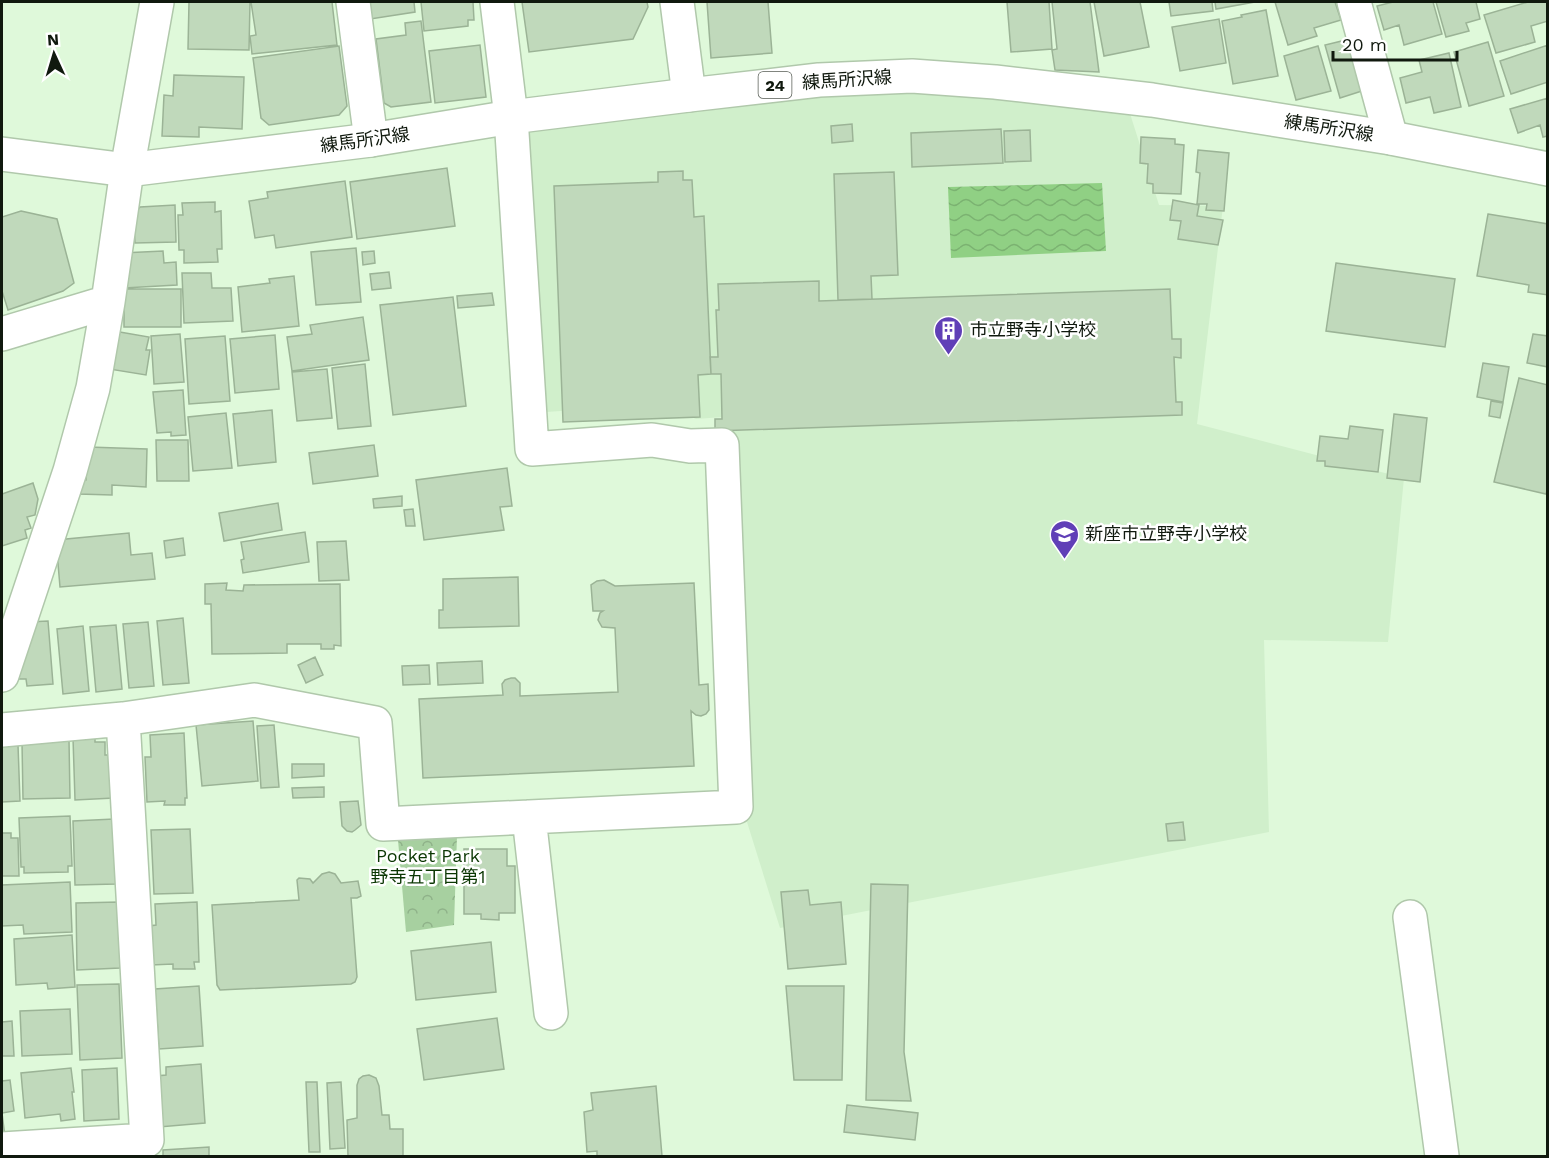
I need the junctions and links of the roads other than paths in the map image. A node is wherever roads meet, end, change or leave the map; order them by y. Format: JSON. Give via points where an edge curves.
{"nodes":[{"id":1,"x":156,"y":2,"type":"edge"},
{"id":2,"x":353,"y":2,"type":"edge"},
{"id":3,"x":497,"y":2,"type":"edge"},
{"id":4,"x":677,"y":2,"type":"edge"},
{"id":5,"x":1354,"y":2,"type":"edge"},
{"id":6,"x":689,"y":95,"type":"junction"},
{"id":7,"x":511,"y":117,"type":"junction"},
{"id":8,"x":1390,"y":138,"type":"junction"},
{"id":9,"x":371,"y":140,"type":"junction"},
{"id":10,"x":2,"y":154,"type":"edge"},
{"id":11,"x":1548,"y":169,"type":"edge"},
{"id":12,"x":127,"y":170,"type":"junction"},
{"id":13,"x":108,"y":302,"type":"junction"},
{"id":14,"x":2,"y":334,"type":"edge"},
{"id":15,"x":2,"y":675,"type":"edge"},
{"id":16,"x":123,"y":718,"type":"junction"},
{"id":17,"x":2,"y":730,"type":"edge"},
{"id":18,"x":529,"y":817,"type":"junction"},
{"id":19,"x":1410,"y":917,"type":"dead end"},
{"id":20,"x":550,"y":1013,"type":"dead end"},
{"id":21,"x":147,"y":1148,"type":"edge"},
{"id":22,"x":2,"y":1149,"type":"edge"},
{"id":23,"x":1442,"y":1156,"type":"edge"}],
"edges":[{"from":1,"to":12,"type":"street"},
{"from":2,"to":9,"type":"street"},
{"from":3,"to":7,"type":"street"},
{"from":4,"to":6,"type":"street"},
{"from":5,"to":8,"type":"street"},
{"from":6,"to":7,"type":"street","name":"練馬所沢線","number":"24"},
{"from":6,"to":8,"type":"street","name":"練馬所沢線","number":"24","via":[[819,80],[912,75],[1152,100]]},
{"from":7,"to":9,"type":"street","name":"練馬所沢線","number":"24"},
{"from":7,"to":18,"type":"street","via":[[532,449],[652,440],[690,446],[722,445],[736,807]]},
{"from":8,"to":11,"type":"street","name":"練馬所沢線","number":"24"},
{"from":9,"to":12,"type":"street","name":"練馬所沢線","number":"24"},
{"from":10,"to":12,"type":"street","name":"練馬所沢線","number":"24"},
{"from":12,"to":13,"type":"street"},
{"from":13,"to":14,"type":"street"},
{"from":13,"to":15,"type":"street","via":[[93,388],[70,471]]},
{"from":16,"to":17,"type":"street"},
{"from":16,"to":18,"type":"street","via":[[254,700],[375,723],[383,824]]},
{"from":16,"to":21,"type":"street"},
{"from":18,"to":20,"type":"street"},
{"from":19,"to":23,"type":"street"},
{"from":21,"to":22,"type":"street"}]}
